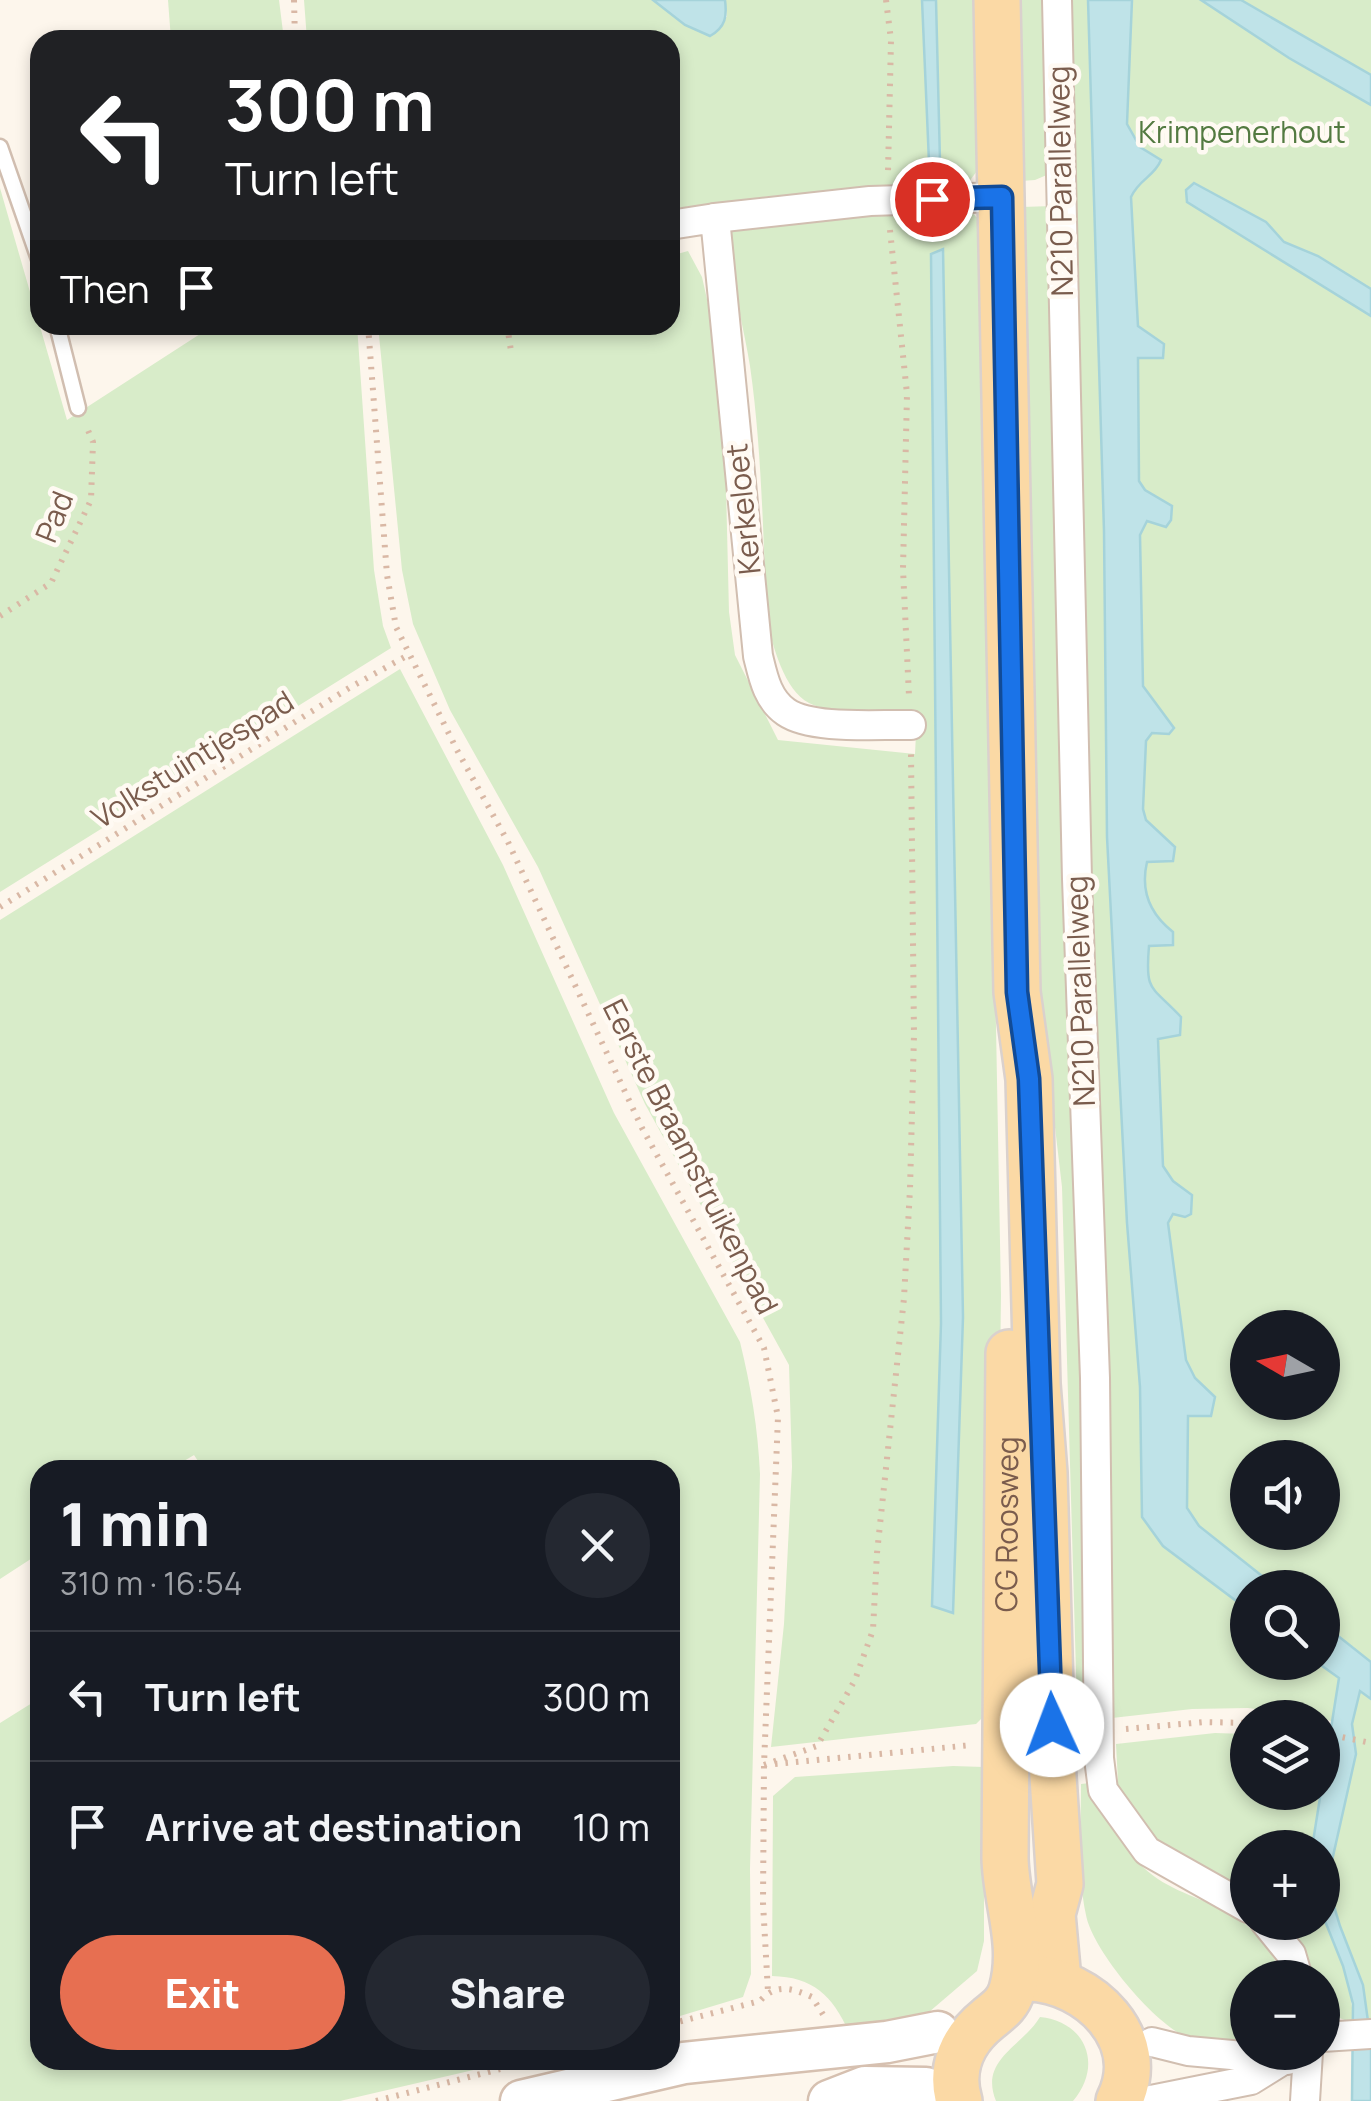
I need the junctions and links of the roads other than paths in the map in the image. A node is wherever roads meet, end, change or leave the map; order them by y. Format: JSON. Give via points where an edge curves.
{"nodes":[{"id":1,"x":997,"y":0,"type":"edge"},
{"id":2,"x":1057,"y":0,"type":"edge"},
{"id":3,"x":0,"y":147,"type":"edge"},
{"id":4,"x":1002,"y":197,"type":"junction"},
{"id":5,"x":714,"y":218,"type":"junction"},
{"id":6,"x":680,"y":223,"type":"edge"},
{"id":7,"x":30,"y":233,"type":"edge"},
{"id":8,"x":59,"y":335,"type":"edge"},
{"id":9,"x":78,"y":408,"type":"road end"},
{"id":10,"x":911,"y":726,"type":"road end"},
{"id":11,"x":1017,"y":992,"type":"junction"},
{"id":12,"x":1230,"y":1898,"type":"edge"},
{"id":13,"x":1038,"y":1978,"type":"junction"},
{"id":14,"x":938,"y":2032,"type":"junction"},
{"id":15,"x":1371,"y":2034,"type":"edge"},
{"id":16,"x":1136,"y":2039,"type":"junction"},
{"id":17,"x":1340,"y":2041,"type":"edge"},
{"id":18,"x":1230,"y":2050,"type":"edge"},
{"id":19,"x":680,"y":2064,"type":"edge"},
{"id":20,"x":632,"y":2070,"type":"edge"},
{"id":21,"x":1269,"y":2070,"type":"edge"},
{"id":22,"x":1307,"y":2070,"type":"edge"},
{"id":23,"x":518,"y":2083,"type":"edge"},
{"id":24,"x":942,"y":2095,"type":"edge"},
{"id":25,"x":1150,"y":2100,"type":"edge"},
{"id":26,"x":829,"y":2101,"type":"edge"},
{"id":27,"x":839,"y":2101,"type":"edge"},
{"id":28,"x":1118,"y":2101,"type":"edge"},
{"id":29,"x":1305,"y":2101,"type":"edge"}],
"edges":[{"from":1,"to":4,"type":"main road","name":"CG Roosweg"},
{"from":2,"to":12,"type":"street","name":"N210 Parallelweg","via":[[1076,879],[1096,1418],[1099,1758],[1102,1790],[1148,1851]]},
{"from":3,"to":7,"type":"lane"},
{"from":4,"to":5,"type":"street","via":[[887,200]]},
{"from":4,"to":11,"type":"main road","name":"CG Roosweg"},
{"from":5,"to":6,"type":"street"},
{"from":5,"to":10,"type":"street","name":"Kerkeloet","via":[[766,688],[785,712],[815,722]]},
{"from":8,"to":9,"type":"lane"},
{"from":11,"to":13,"type":"main road","name":"CG Roosweg","via":[[1029,1079],[1060,1884],[1086,1956]]},
{"from":11,"to":13,"type":"main road","name":"CG Roosweg","via":[[1007,1074],[1005,1881],[994,1916],[991,1969]]},
{"from":13,"to":14,"type":"main road","via":[[964,2000]]},
{"from":13,"to":16,"type":"main road","via":[[1124,1993],[1141,2017]]},
{"from":13,"to":24,"type":"main road","via":[[979,2026]]},
{"from":14,"to":19,"type":"main road"},
{"from":14,"to":24,"type":"main road","via":[[927,2064]]},
{"from":15,"to":17,"type":"street"},
{"from":16,"to":18,"type":"street","via":[[1188,2051]]},
{"from":16,"to":25,"type":"main road","via":[[1155,2081]]},
{"from":16,"to":28,"type":"main road","via":[[1126,2052],[1128,2072]]},
{"from":20,"to":23,"type":"main road"},
{"from":21,"to":25,"type":"street","via":[[1205,2092]]},
{"from":22,"to":29,"type":"street"},
{"from":24,"to":27,"type":"main road","via":[[864,2087]]},
{"from":26,"to":27,"type":"main road"}]}
